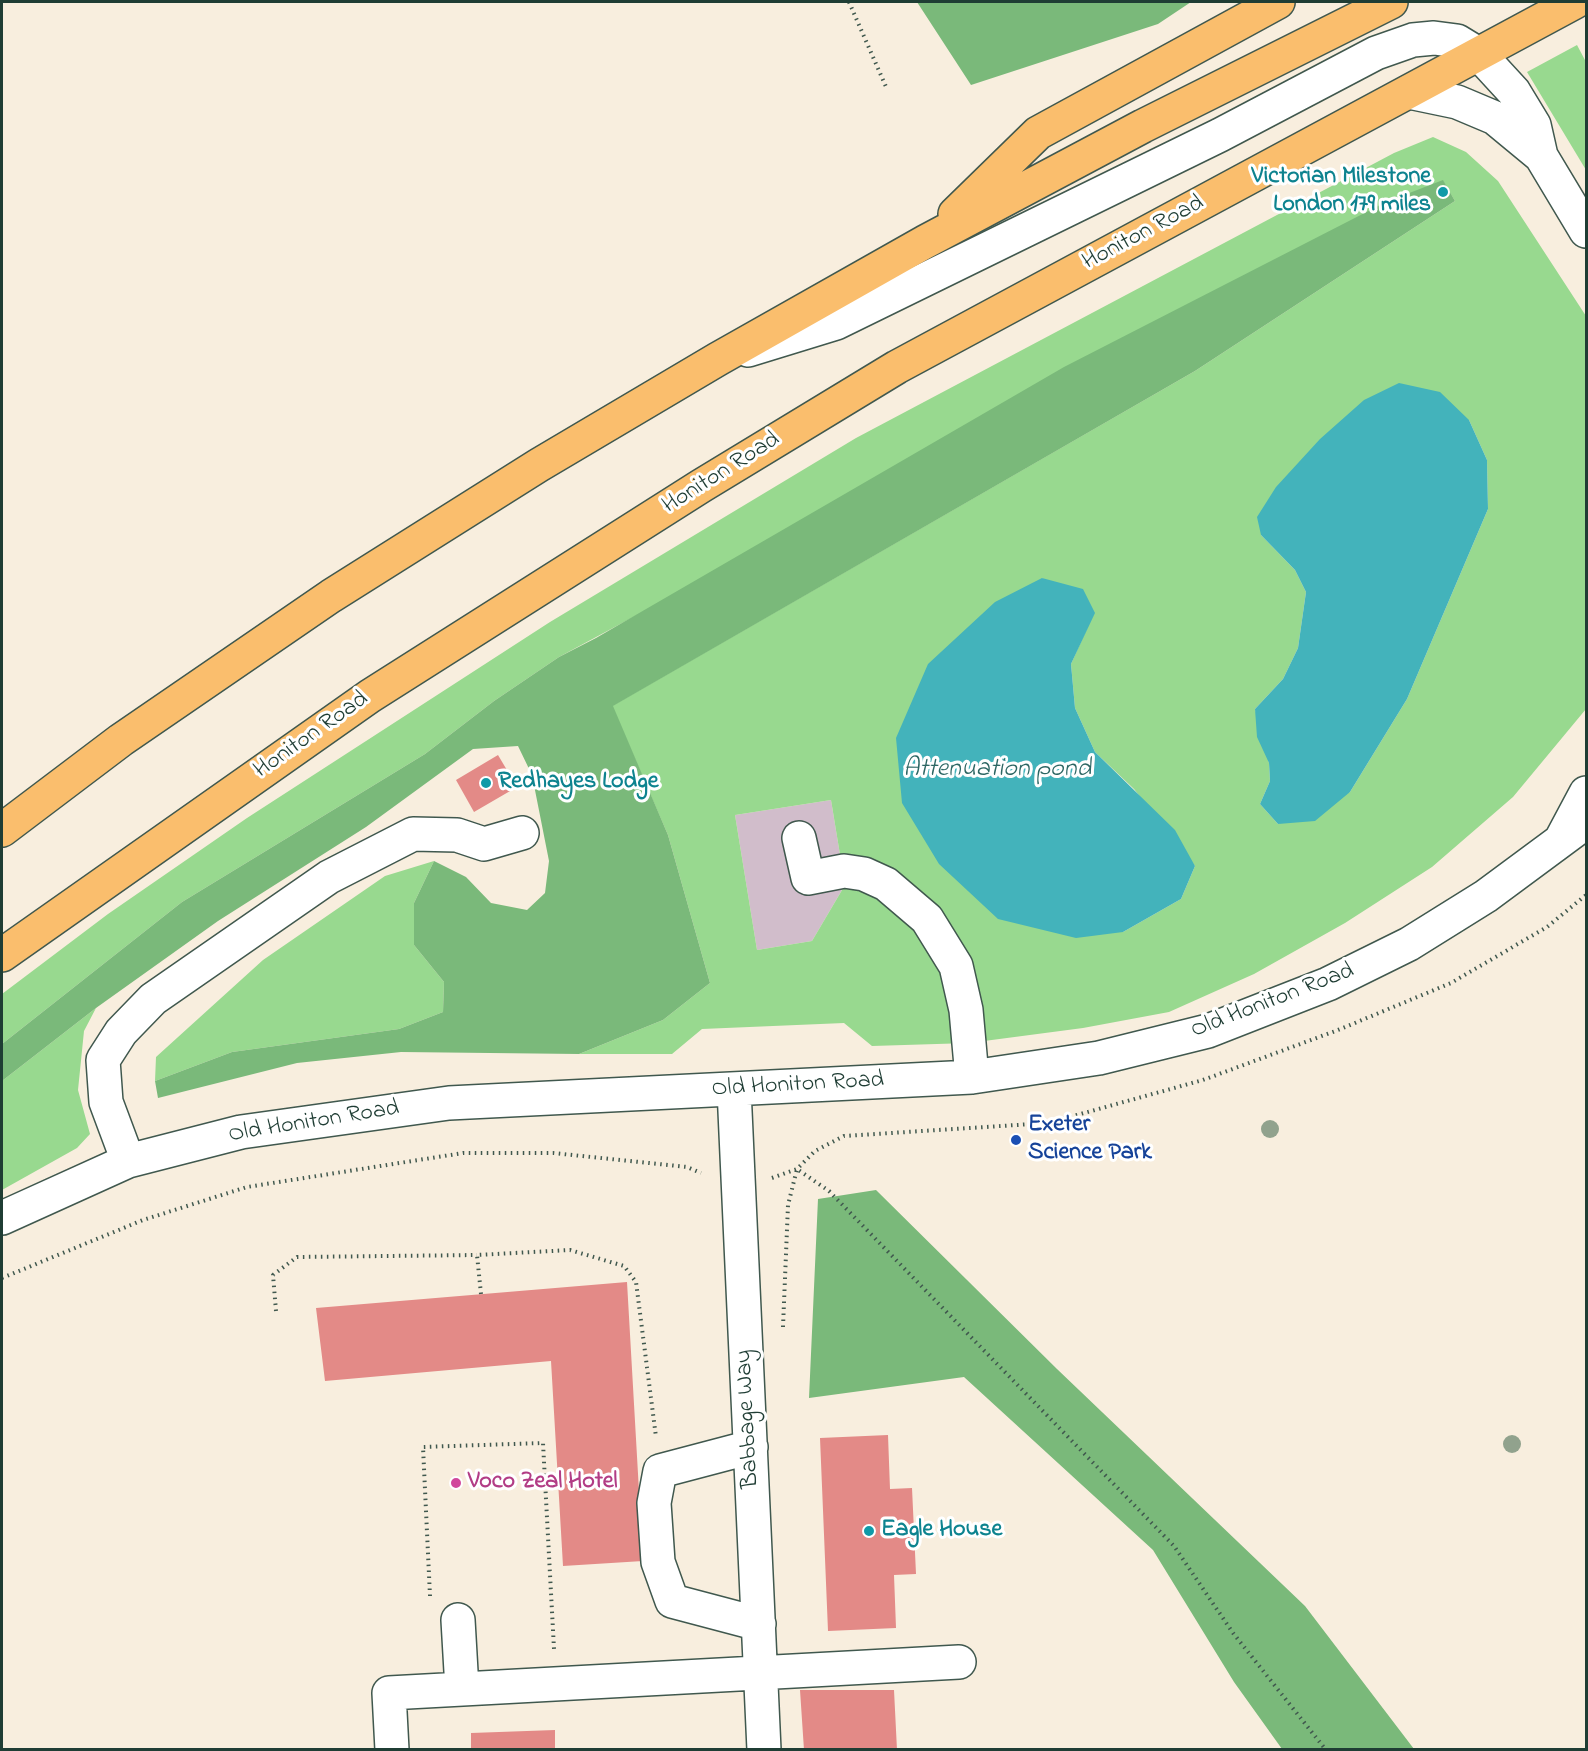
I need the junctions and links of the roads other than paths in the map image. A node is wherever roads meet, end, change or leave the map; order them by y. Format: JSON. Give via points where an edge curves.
{"nodes":[{"id":1,"x":1278,"y":2,"type":"edge"},
{"id":2,"x":1391,"y":2,"type":"edge"},
{"id":3,"x":1575,"y":2,"type":"edge"},
{"id":4,"x":1479,"y":55,"type":"junction"},
{"id":5,"x":1409,"y":92,"type":"junction"},
{"id":6,"x":1541,"y":156,"type":"junction"},
{"id":7,"x":1587,"y":231,"type":"edge"},
{"id":8,"x":925,"y":242,"type":"junction"},
{"id":9,"x":718,"y":359,"type":"junction"},
{"id":10,"x":1587,"y":793,"type":"edge"},
{"id":11,"x":1587,"y":822,"type":"edge"},
{"id":12,"x":2,"y":830,"type":"edge"},
{"id":13,"x":522,"y":833,"type":"dead end"},
{"id":14,"x":800,"y":838,"type":"dead end"},
{"id":15,"x":1560,"y":843,"type":"junction"},
{"id":16,"x":2,"y":955,"type":"edge"},
{"id":17,"x":972,"y":1077,"type":"junction"},
{"id":18,"x":734,"y":1089,"type":"junction"},
{"id":19,"x":128,"y":1161,"type":"junction"},
{"id":20,"x":2,"y":1218,"type":"edge"},
{"id":21,"x":751,"y":1447,"type":"junction"},
{"id":22,"x":458,"y":1620,"type":"dead end"},
{"id":23,"x":759,"y":1624,"type":"junction"},
{"id":24,"x":959,"y":1662,"type":"dead end"},
{"id":25,"x":761,"y":1673,"type":"junction"},
{"id":26,"x":462,"y":1689,"type":"junction"},
{"id":27,"x":392,"y":1749,"type":"edge"},
{"id":28,"x":764,"y":1749,"type":"edge"}],
"edges":[{"from":1,"to":8,"type":"highway","via":[[1038,133]]},
{"from":2,"to":8,"type":"highway","via":[[1143,126]]},
{"from":3,"to":4,"type":"highway","name":"Honiton Road"},
{"from":4,"to":5,"type":"highway","name":"Honiton Road"},
{"from":4,"to":6,"type":"street","via":[[1514,92],[1534,125]]},
{"from":4,"to":9,"type":"street","via":[[1457,41],[1434,38],[1413,40],[1376,53],[1220,135],[836,323]]},
{"from":5,"to":6,"type":"street","via":[[1457,102],[1495,118]]},
{"from":5,"to":16,"type":"highway","name":"Honiton Road","via":[[897,367],[701,486],[370,696]]},
{"from":6,"to":7,"type":"street"},
{"from":8,"to":9,"type":"highway"},
{"from":9,"to":12,"type":"highway","via":[[539,465],[331,596],[121,740]]},
{"from":10,"to":15,"type":"street","name":"Old Honiton Road"},
{"from":11,"to":15,"type":"street","name":"Old Honiton Road"},
{"from":13,"to":19,"type":"street","via":[[484,844],[457,835],[412,834],[329,877],[153,999],[121,1032],[103,1060],[106,1102]]},
{"from":14,"to":17,"type":"street","via":[[808,878],[844,871],[864,874],[886,884],[927,919],[956,966],[966,1010]]},
{"from":15,"to":17,"type":"street","name":"Old Honiton Road","via":[[1409,944],[1317,988],[1208,1031],[1099,1058]]},
{"from":17,"to":18,"type":"street","name":"Old Honiton Road"},
{"from":18,"to":19,"type":"street","name":"Old Honiton Road","via":[[449,1103],[241,1132]]},
{"from":18,"to":21,"type":"street","name":"Babbage Way"},
{"from":19,"to":20,"type":"street","name":"Old Honiton Road"},
{"from":21,"to":23,"type":"street","name":"Babbage Way"},
{"from":21,"to":23,"type":"street","via":[[660,1471],[654,1503],[658,1562],[672,1601]]},
{"from":22,"to":26,"type":"street"},
{"from":23,"to":25,"type":"street","name":"Babbage Way"},
{"from":24,"to":25,"type":"street"},
{"from":25,"to":26,"type":"street"},
{"from":25,"to":28,"type":"street","name":"Babbage Way"},
{"from":26,"to":27,"type":"street","via":[[389,1693]]}]}
